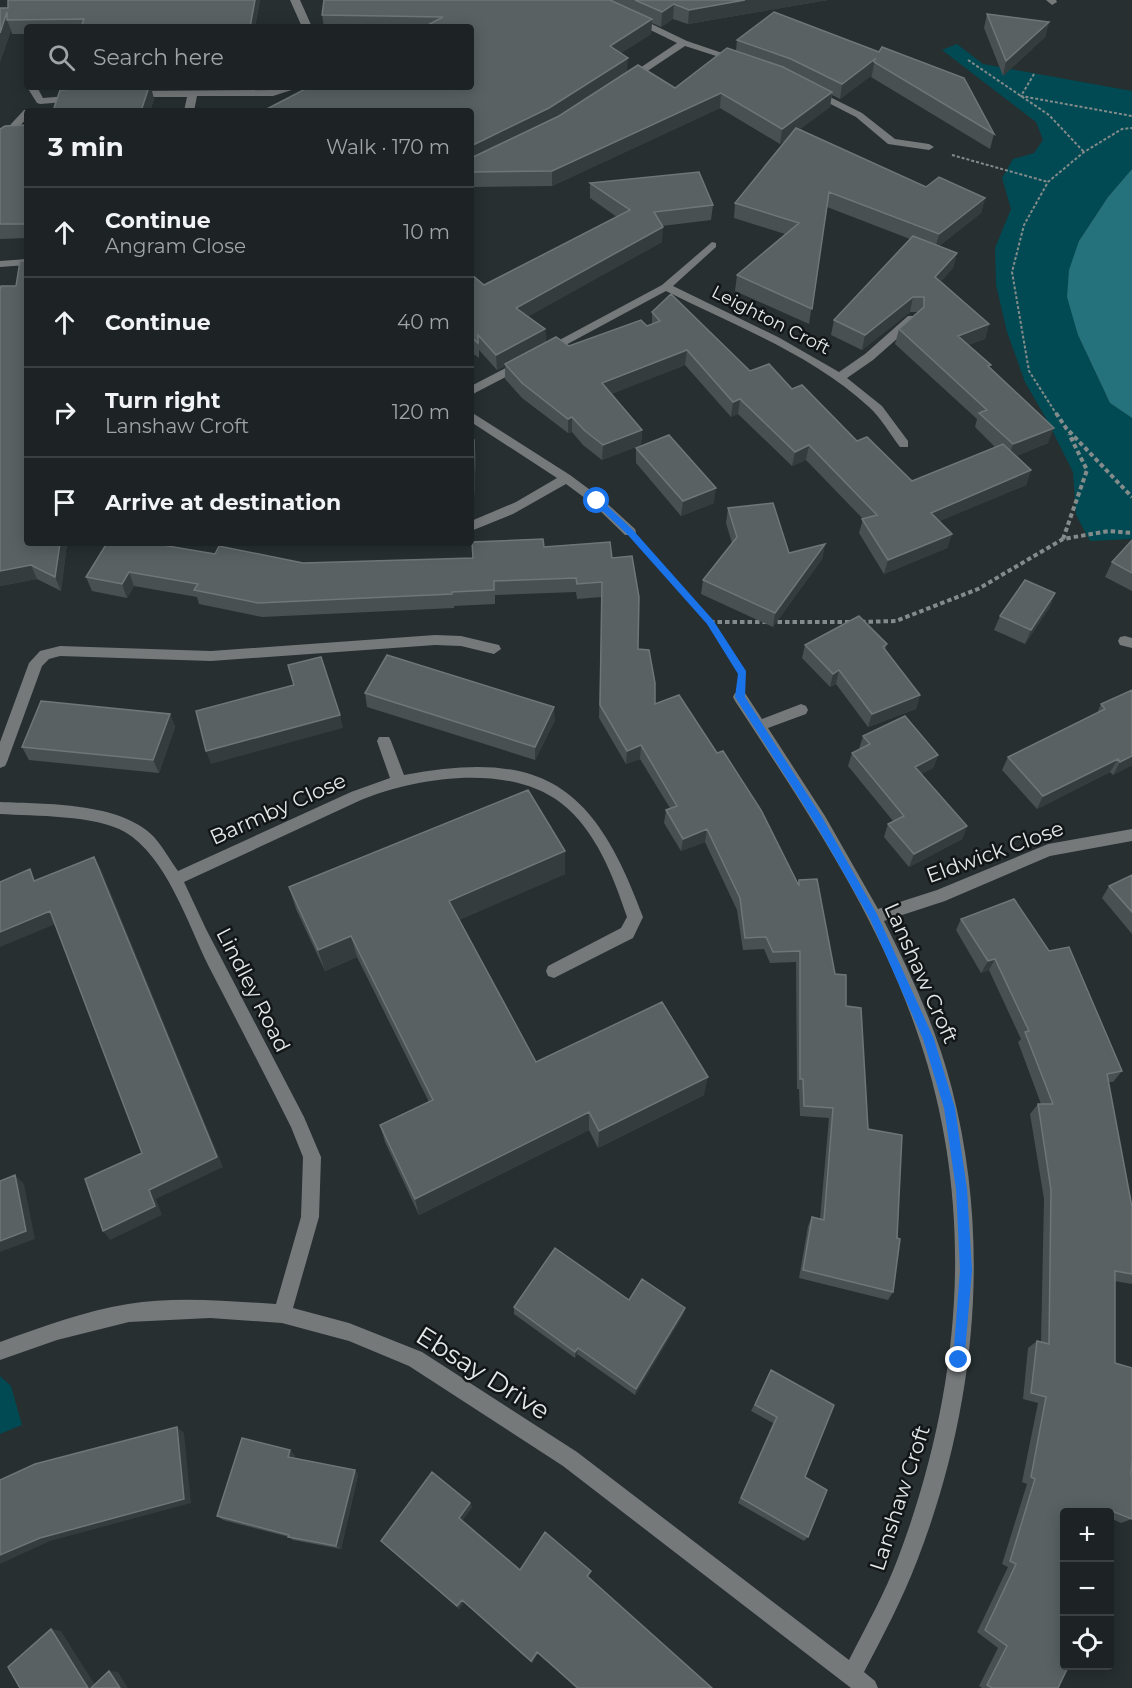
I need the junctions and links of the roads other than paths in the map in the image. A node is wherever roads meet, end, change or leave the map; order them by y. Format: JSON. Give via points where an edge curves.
{"nodes":[{"id":1,"x":295,"y":0,"type":"edge"},
{"id":2,"x":629,"y":16,"type":"edge"},
{"id":3,"x":306,"y":24,"type":"edge"},
{"id":4,"x":684,"y":43,"type":"junction"},
{"id":5,"x":747,"y":63,"type":"edge"},
{"id":6,"x":804,"y":87,"type":"edge"},
{"id":7,"x":614,"y":89,"type":"edge"},
{"id":8,"x":34,"y":90,"type":"edge"},
{"id":9,"x":284,"y":90,"type":"edge"},
{"id":10,"x":124,"y":94,"type":"edge"},
{"id":11,"x":192,"y":95,"type":"junction"},
{"id":12,"x":91,"y":97,"type":"edge"},
{"id":13,"x":40,"y":101,"type":"junction"},
{"id":14,"x":32,"y":108,"type":"edge"},
{"id":15,"x":190,"y":108,"type":"edge"},
{"id":16,"x":24,"y":115,"type":"edge"},
{"id":17,"x":0,"y":142,"type":"edge"},
{"id":18,"x":929,"y":147,"type":"road end"},
{"id":19,"x":712,"y":245,"type":"dead end"},
{"id":20,"x":24,"y":262,"type":"edge"},
{"id":21,"x":0,"y":264,"type":"edge"},
{"id":22,"x":666,"y":287,"type":"junction"},
{"id":23,"x":915,"y":317,"type":"edge"},
{"id":24,"x":840,"y":377,"type":"junction"},
{"id":25,"x":474,"y":389,"type":"edge"},
{"id":26,"x":474,"y":418,"type":"edge"},
{"id":27,"x":904,"y":444,"type":"dead end"},
{"id":28,"x":566,"y":478,"type":"junction"},
{"id":29,"x":474,"y":525,"type":"edge"},
{"id":30,"x":630,"y":532,"type":"road end"},
{"id":31,"x":494,"y":649,"type":"dead end"},
{"id":32,"x":740,"y":697,"type":"road end"},
{"id":33,"x":801,"y":710,"type":"dead end"},
{"id":34,"x":759,"y":726,"type":"junction"},
{"id":35,"x":384,"y":741,"type":"dead end"},
{"id":36,"x":0,"y":762,"type":"edge"},
{"id":37,"x":399,"y":781,"type":"junction"},
{"id":38,"x":0,"y":808,"type":"edge"},
{"id":39,"x":1132,"y":835,"type":"edge"},
{"id":40,"x":175,"y":879,"type":"junction"},
{"id":41,"x":874,"y":917,"type":"junction"},
{"id":42,"x":554,"y":971,"type":"dead end"},
{"id":43,"x":282,"y":1314,"type":"junction"},
{"id":44,"x":0,"y":1351,"type":"edge"},
{"id":45,"x":852,"y":1675,"type":"junction"},
{"id":46,"x":868,"y":1688,"type":"edge"}],
"edges":[{"from":1,"to":3,"type":"street"},
{"from":2,"to":4,"type":"street"},
{"from":4,"to":5,"type":"street"},
{"from":4,"to":7,"type":"street"},
{"from":6,"to":18,"type":"street","via":[[859,115],[892,142]]},
{"from":8,"to":13,"type":"street"},
{"from":9,"to":11,"type":"street"},
{"from":10,"to":11,"type":"street"},
{"from":11,"to":15,"type":"street"},
{"from":12,"to":13,"type":"street"},
{"from":13,"to":14,"type":"street"},
{"from":16,"to":17,"type":"street"},
{"from":19,"to":22,"type":"street","name":"Leighton Croft"},
{"from":20,"to":21,"type":"street"},
{"from":22,"to":24,"type":"street","name":"Leighton Croft","via":[[799,350]]},
{"from":22,"to":25,"type":"street","name":"Leighton Croft"},
{"from":23,"to":24,"type":"street"},
{"from":24,"to":27,"type":"street","name":"Leighton Croft","via":[[875,406]]},
{"from":26,"to":28,"type":"street"},
{"from":28,"to":29,"type":"street","via":[[526,504]]},
{"from":28,"to":30,"type":"street"},
{"from":31,"to":36,"type":"street","via":[[435,640],[211,656],[60,651],[45,655],[36,663]]},
{"from":32,"to":34,"type":"street","name":"Lanshaw Croft"},
{"from":33,"to":34,"type":"street"},
{"from":34,"to":41,"type":"street","name":"Lanshaw Croft"},
{"from":35,"to":37,"type":"street"},
{"from":37,"to":40,"type":"street","name":"Barmby Close"},
{"from":37,"to":42,"type":"street","name":"Barmby Close","via":[[484,772],[516,776],[552,789],[584,814],[615,864],[635,917],[627,933]]},
{"from":38,"to":40,"type":"street","name":"Lindley Road","via":[[111,819],[148,841]]},
{"from":39,"to":41,"type":"street","name":"Eldwick Close","via":[[1048,850],[940,896]]},
{"from":40,"to":43,"type":"street","name":"Lindley Road","via":[[312,1157],[310,1217]]},
{"from":41,"to":45,"type":"street","name":"Lanshaw Croft","via":[[928,1039],[949,1108],[962,1189],[966,1270],[959,1360],[942,1455],[905,1566]]},
{"from":43,"to":44,"type":"street","name":"Ebsay Drive","via":[[210,1309],[129,1313],[57,1331]]},
{"from":43,"to":45,"type":"street","name":"Ebsay Drive","via":[[349,1332],[416,1359],[570,1459]]},
{"from":45,"to":46,"type":"street","name":"Ebsay Drive"}]}
